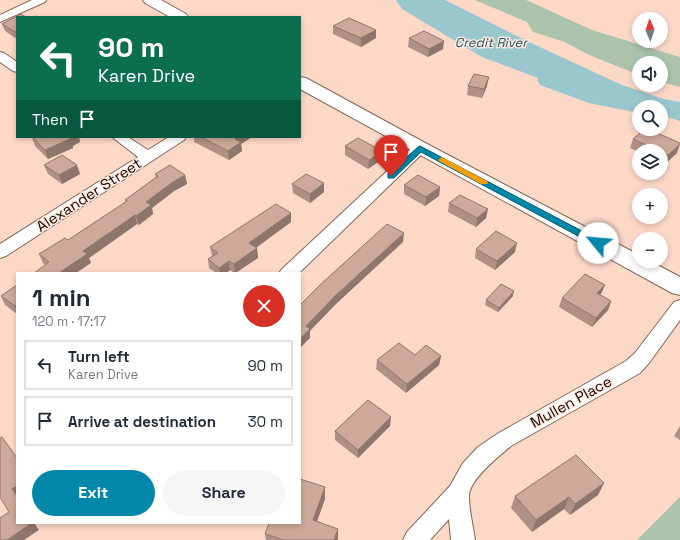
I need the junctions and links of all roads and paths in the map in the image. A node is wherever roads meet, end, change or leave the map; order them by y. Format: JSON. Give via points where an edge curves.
{"nodes":[{"id":1,"x":40,"y":0,"type":"edge"},
{"id":2,"x":150,"y":0,"type":"edge"},
{"id":3,"x":179,"y":16,"type":"edge"},
{"id":4,"x":0,"y":19,"type":"edge"},
{"id":5,"x":0,"y":56,"type":"edge"},
{"id":6,"x":16,"y":67,"type":"edge"},
{"id":7,"x":301,"y":83,"type":"edge"},
{"id":8,"x":120,"y":138,"type":"edge"},
{"id":9,"x":177,"y":138,"type":"edge"},
{"id":10,"x":420,"y":148,"type":"junction"},
{"id":11,"x":148,"y":157,"type":"junction"},
{"id":12,"x":0,"y":252,"type":"edge"},
{"id":13,"x":289,"y":272,"type":"edge"},
{"id":14,"x":680,"y":287,"type":"edge"},
{"id":15,"x":680,"y":306,"type":"edge"},
{"id":16,"x":458,"y":493,"type":"junction"},
{"id":17,"x":415,"y":540,"type":"edge"},
{"id":18,"x":463,"y":540,"type":"edge"}],
"edges":[{"from":1,"to":4,"type":"street"},
{"from":2,"to":3,"type":"main road"},
{"from":5,"to":6,"type":"street"},
{"from":7,"to":10,"type":"main road"},
{"from":8,"to":11,"type":"street"},
{"from":9,"to":11,"type":"street","name":"Alexander Street"},
{"from":10,"to":13,"type":"street"},
{"from":10,"to":14,"type":"main road"},
{"from":11,"to":12,"type":"street","name":"Alexander Street"},
{"from":15,"to":16,"type":"street","name":"Mullen Place","via":[[633,367],[485,454],[471,470]]},
{"from":16,"to":17,"type":"street","name":"Mullen Place"},
{"from":16,"to":18,"type":"street"}]}
